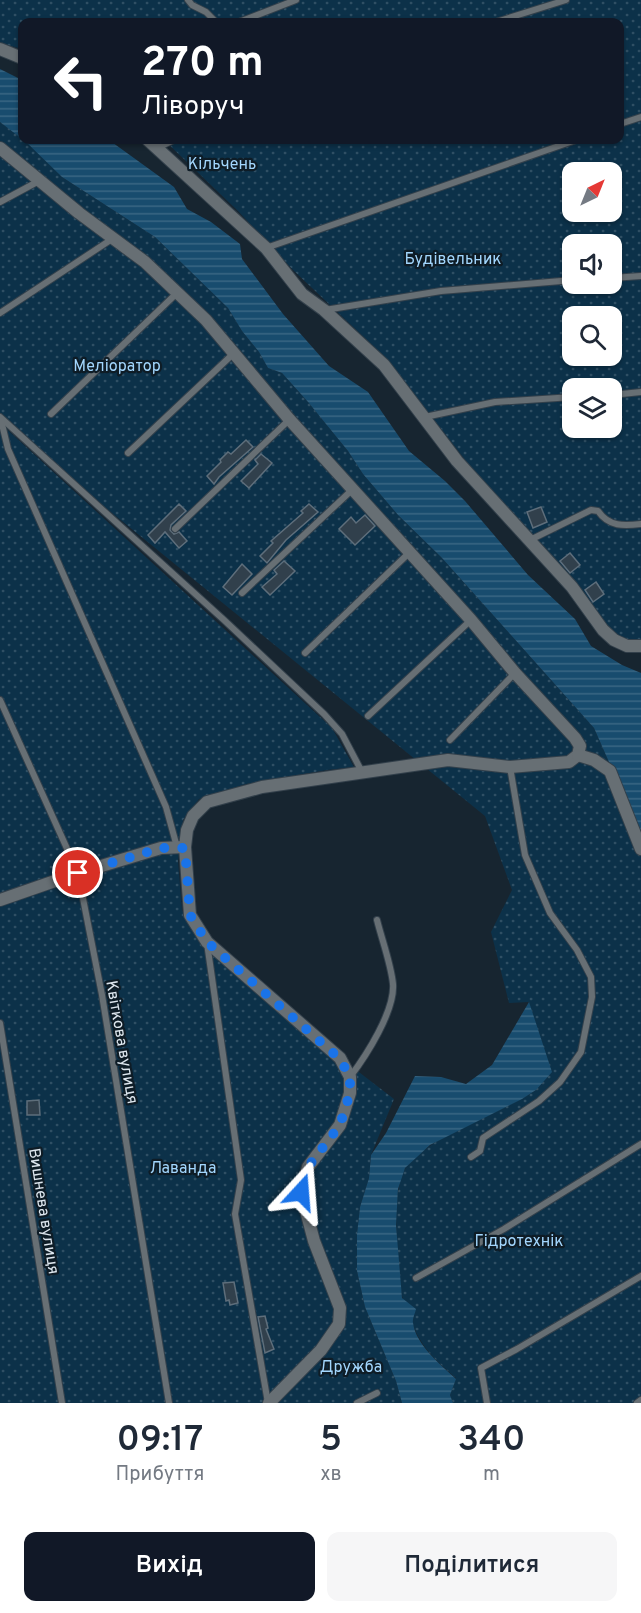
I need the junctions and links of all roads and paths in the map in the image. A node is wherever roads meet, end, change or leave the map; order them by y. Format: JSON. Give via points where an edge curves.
{"nodes":[{"id":1,"x":188,"y":0,"type":"edge"},
{"id":2,"x":296,"y":0,"type":"edge"},
{"id":3,"x":566,"y":0,"type":"edge"},
{"id":4,"x":212,"y":18,"type":"edge"},
{"id":5,"x":249,"y":18,"type":"edge"},
{"id":6,"x":509,"y":18,"type":"edge"},
{"id":7,"x":0,"y":49,"type":"edge"},
{"id":8,"x":18,"y":56,"type":"edge"},
{"id":9,"x":641,"y":117,"type":"edge"},
{"id":10,"x":624,"y":123,"type":"edge"},
{"id":11,"x":153,"y":144,"type":"edge"},
{"id":12,"x":565,"y":144,"type":"edge"},
{"id":13,"x":3,"y":153,"type":"edge"},
{"id":14,"x":40,"y":180,"type":"junction"},
{"id":15,"x":0,"y":202,"type":"edge"},
{"id":16,"x":112,"y":239,"type":"junction"},
{"id":17,"x":266,"y":248,"type":"junction"},
{"id":18,"x":641,"y":276,"type":"edge"},
{"id":19,"x":622,"y":277,"type":"edge"},
{"id":20,"x":562,"y":281,"type":"edge"},
{"id":21,"x":178,"y":292,"type":"junction"},
{"id":22,"x":324,"y":310,"type":"junction"},
{"id":23,"x":0,"y":313,"type":"edge"},
{"id":24,"x":233,"y":354,"type":"junction"},
{"id":25,"x":641,"y":392,"type":"edge"},
{"id":26,"x":622,"y":394,"type":"edge"},
{"id":27,"x":562,"y":398,"type":"edge"},
{"id":28,"x":51,"y":414,"type":"dead end"},
{"id":29,"x":425,"y":417,"type":"junction"},
{"id":30,"x":1,"y":418,"type":"edge"},
{"id":31,"x":289,"y":419,"type":"junction"},
{"id":32,"x":128,"y":453,"type":"dead end"},
{"id":33,"x":353,"y":488,"type":"junction"},
{"id":34,"x":641,"y":524,"type":"edge"},
{"id":35,"x":175,"y":530,"type":"dead end"},
{"id":36,"x":530,"y":540,"type":"junction"},
{"id":37,"x":410,"y":552,"type":"junction"},
{"id":38,"x":242,"y":593,"type":"dead end"},
{"id":39,"x":471,"y":620,"type":"junction"},
{"id":40,"x":641,"y":646,"type":"edge"},
{"id":41,"x":305,"y":653,"type":"dead end"},
{"id":42,"x":515,"y":673,"type":"junction"},
{"id":43,"x":0,"y":700,"type":"edge"},
{"id":44,"x":368,"y":716,"type":"dead end"},
{"id":45,"x":450,"y":740,"type":"dead end"},
{"id":46,"x":578,"y":755,"type":"junction"},
{"id":47,"x":510,"y":767,"type":"junction"},
{"id":48,"x":362,"y":772,"type":"junction"},
{"id":49,"x":181,"y":847,"type":"junction"},
{"id":50,"x":641,"y":849,"type":"edge"},
{"id":51,"x":78,"y":873,"type":"junction"},
{"id":52,"x":0,"y":900,"type":"edge"},
{"id":53,"x":377,"y":920,"type":"dead end"},
{"id":54,"x":207,"y":942,"type":"junction"},
{"id":55,"x":0,"y":1023,"type":"edge"},
{"id":56,"x":350,"y":1077,"type":"junction"},
{"id":57,"x":641,"y":1144,"type":"edge"},
{"id":58,"x":471,"y":1157,"type":"dead end"},
{"id":59,"x":641,"y":1276,"type":"edge"},
{"id":60,"x":416,"y":1278,"type":"dead end"},
{"id":61,"x":377,"y":1393,"type":"dead end"},
{"id":62,"x":641,"y":1400,"type":"edge"},
{"id":63,"x":62,"y":1403,"type":"edge"},
{"id":64,"x":169,"y":1403,"type":"edge"},
{"id":65,"x":268,"y":1403,"type":"edge"},
{"id":66,"x":357,"y":1403,"type":"edge"},
{"id":67,"x":487,"y":1403,"type":"edge"},
{"id":68,"x":637,"y":1403,"type":"edge"}],
"edges":[{"from":1,"to":4,"type":"lane"},
{"from":2,"to":5,"type":"lane"},
{"from":3,"to":6,"type":"lane"},
{"from":7,"to":8,"type":"street"},
{"from":9,"to":10,"type":"lane"},
{"from":11,"to":17,"type":"street"},
{"from":12,"to":17,"type":"lane"},
{"from":13,"to":14,"type":"street"},
{"from":14,"to":15,"type":"lane"},
{"from":14,"to":16,"type":"street"},
{"from":16,"to":21,"type":"street"},
{"from":16,"to":23,"type":"lane"},
{"from":17,"to":22,"type":"street","via":[[303,294]]},
{"from":18,"to":19,"type":"lane"},
{"from":20,"to":22,"type":"lane","via":[[441,291]]},
{"from":21,"to":24,"type":"street"},
{"from":21,"to":28,"type":"lane"},
{"from":22,"to":29,"type":"street","via":[[384,364]]},
{"from":24,"to":31,"type":"street"},
{"from":24,"to":32,"type":"lane"},
{"from":25,"to":26,"type":"lane"},
{"from":27,"to":29,"type":"lane","via":[[495,402]]},
{"from":29,"to":36,"type":"street","via":[[457,461]]},
{"from":30,"to":48,"type":"lane","via":[[324,714],[342,734]]},
{"from":30,"to":49,"type":"lane","via":[[8,449]]},
{"from":31,"to":33,"type":"street"},
{"from":31,"to":35,"type":"lane"},
{"from":33,"to":37,"type":"street"},
{"from":33,"to":38,"type":"lane"},
{"from":34,"to":36,"type":"lane","via":[[612,524],[598,511],[591,510]]},
{"from":36,"to":40,"type":"street","via":[[572,587],[603,630],[627,646]]},
{"from":37,"to":39,"type":"street"},
{"from":37,"to":41,"type":"lane"},
{"from":39,"to":42,"type":"street"},
{"from":39,"to":44,"type":"lane"},
{"from":42,"to":45,"type":"lane"},
{"from":42,"to":46,"type":"street","via":[[575,738],[580,746]]},
{"from":43,"to":51,"type":"lane","name":"Квіткова вулиця"},
{"from":46,"to":47,"type":"street","via":[[569,762]]},
{"from":46,"to":50,"type":"street","via":[[610,771]]},
{"from":47,"to":48,"type":"street","via":[[448,760]]},
{"from":47,"to":58,"type":"lane","via":[[525,855],[550,913],[591,977],[592,997],[580,1052],[560,1082],[539,1101],[483,1138],[480,1151]]},
{"from":48,"to":49,"type":"street","via":[[262,787],[207,802],[193,816]]},
{"from":49,"to":51,"type":"street","via":[[161,848]]},
{"from":49,"to":54,"type":"street","via":[[190,915]]},
{"from":51,"to":52,"type":"street"},
{"from":51,"to":64,"type":"lane","name":"Квіткова вулиця","via":[[102,995]]},
{"from":53,"to":56,"type":"lane","via":[[393,986],[386,1018]]},
{"from":54,"to":56,"type":"street","via":[[340,1059]]},
{"from":54,"to":65,"type":"lane","via":[[241,1180],[235,1214]]},
{"from":55,"to":63,"type":"lane","name":"Вишнева вулиця"},
{"from":56,"to":65,"type":"street","via":[[350,1093],[340,1125],[308,1167],[301,1192],[314,1241],[340,1308],[339,1323],[321,1350]]},
{"from":57,"to":60,"type":"lane"},
{"from":59,"to":67,"type":"lane","via":[[481,1368]]},
{"from":61,"to":66,"type":"lane"},
{"from":62,"to":68,"type":"lane"}]}
